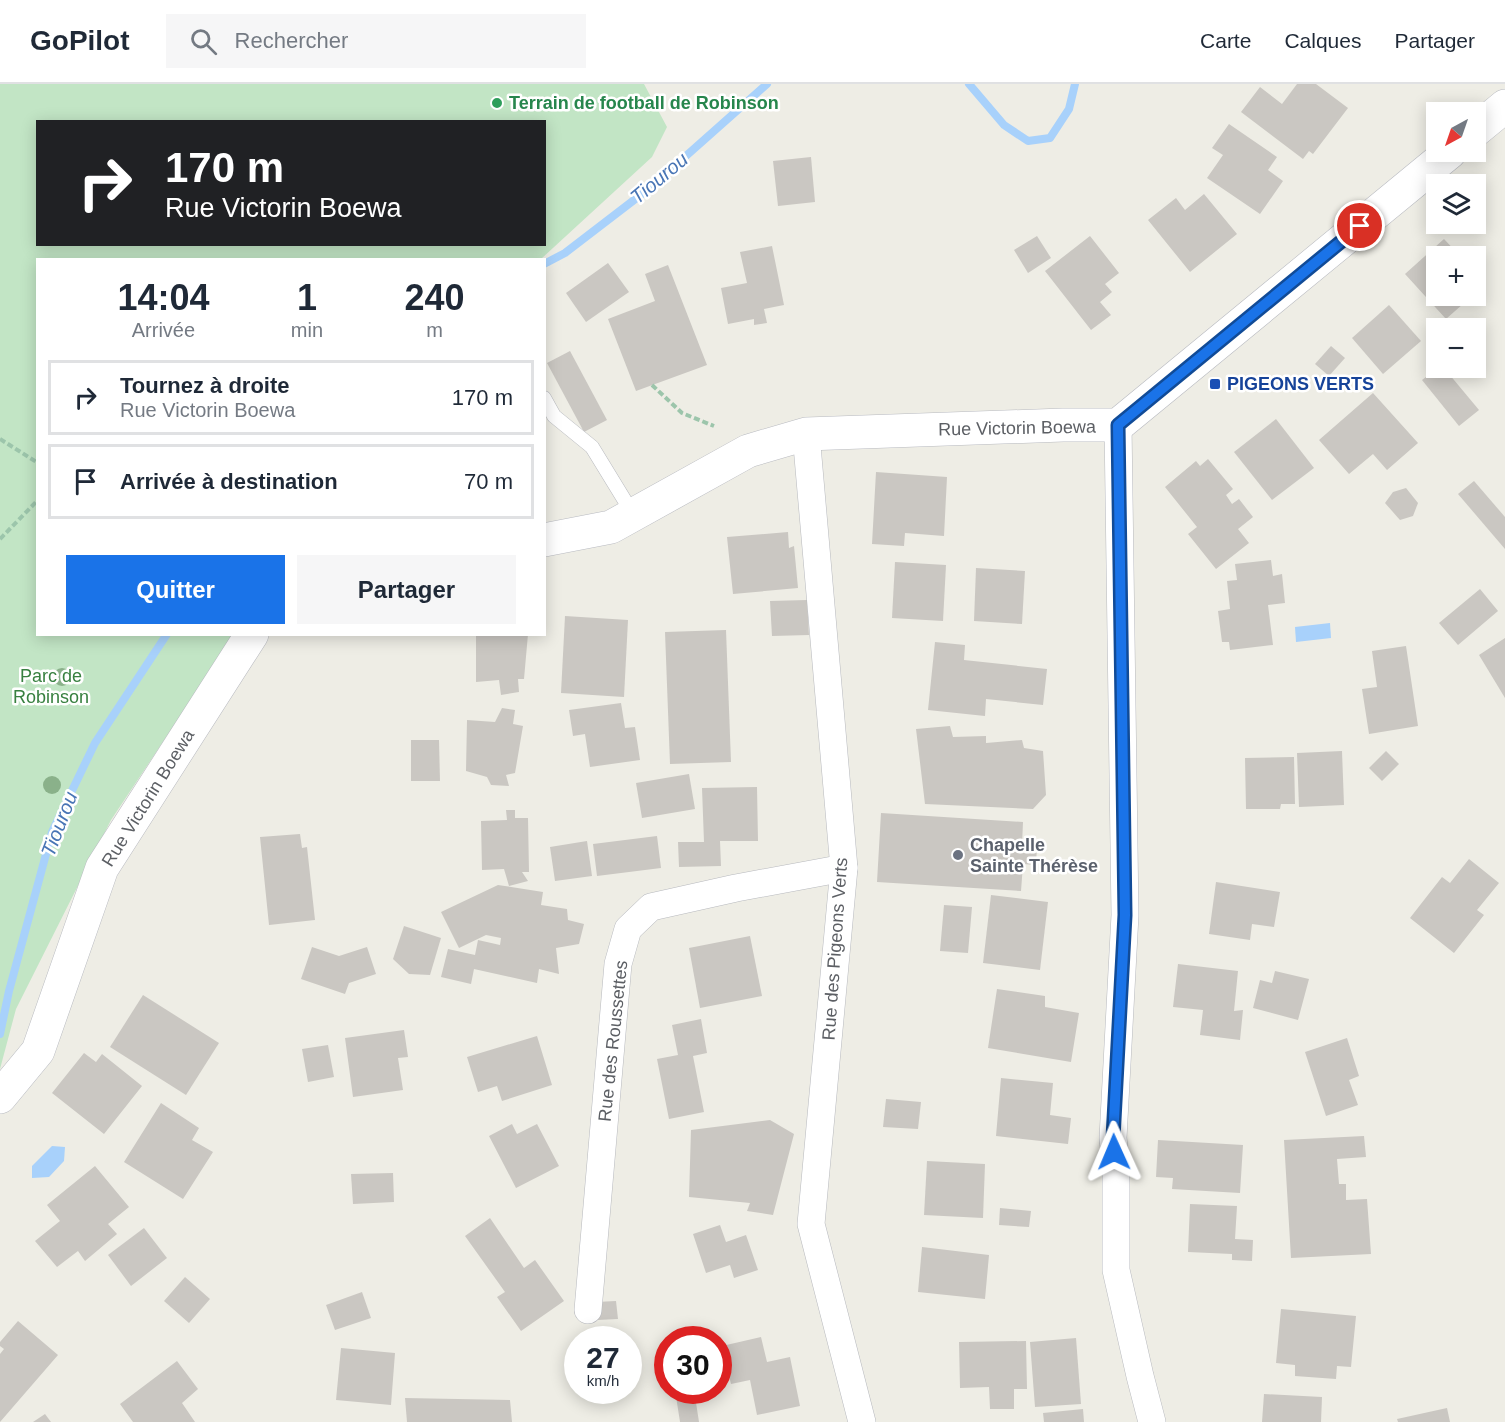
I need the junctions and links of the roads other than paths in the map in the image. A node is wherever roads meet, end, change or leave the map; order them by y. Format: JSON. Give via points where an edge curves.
{"nodes":[{"id":1,"x":1505,"y":106,"type":"edge"},
{"id":2,"x":1486,"y":122,"type":"edge"},
{"id":3,"x":1438,"y":162,"type":"edge"},
{"id":4,"x":546,"y":402,"type":"edge"},
{"id":5,"x":1118,"y":425,"type":"junction"},
{"id":6,"x":806,"y":435,"type":"junction"},
{"id":7,"x":633,"y":514,"type":"junction"},
{"id":8,"x":546,"y":540,"type":"edge"},
{"id":9,"x":251,"y":636,"type":"edge"},
{"id":10,"x":844,"y":868,"type":"junction"},
{"id":11,"x":0,"y":1097,"type":"edge"},
{"id":12,"x":588,"y":1310,"type":"dead end"},
{"id":13,"x":862,"y":1422,"type":"edge"},
{"id":14,"x":1152,"y":1422,"type":"edge"}],
"edges":[{"from":1,"to":2,"type":"street"},
{"from":3,"to":5,"type":"street","name":"Rue Victorin Boewa"},
{"from":4,"to":7,"type":"lane","via":[[554,416],[592,447]]},
{"from":5,"to":6,"type":"street","name":"Rue Victorin Boewa"},
{"from":5,"to":14,"type":"street","via":[[1125,915],[1113,1138],[1114,1250]]},
{"from":6,"to":7,"type":"street","name":"Rue Victorin Boewa","via":[[748,451]]},
{"from":6,"to":10,"type":"street","name":"Rue des Pigeons Verts"},
{"from":7,"to":8,"type":"street","name":"Rue Victorin Boewa","via":[[610,527]]},
{"from":9,"to":11,"type":"street","name":"Rue Victorin Boewa","via":[[102,868],[38,1052]]},
{"from":10,"to":12,"type":"street","name":"Rue des Roussettes","via":[[651,907],[628,929],[618,964]]},
{"from":10,"to":13,"type":"street","name":"Rue des Pigeons Verts","via":[[812,1224]]}]}
